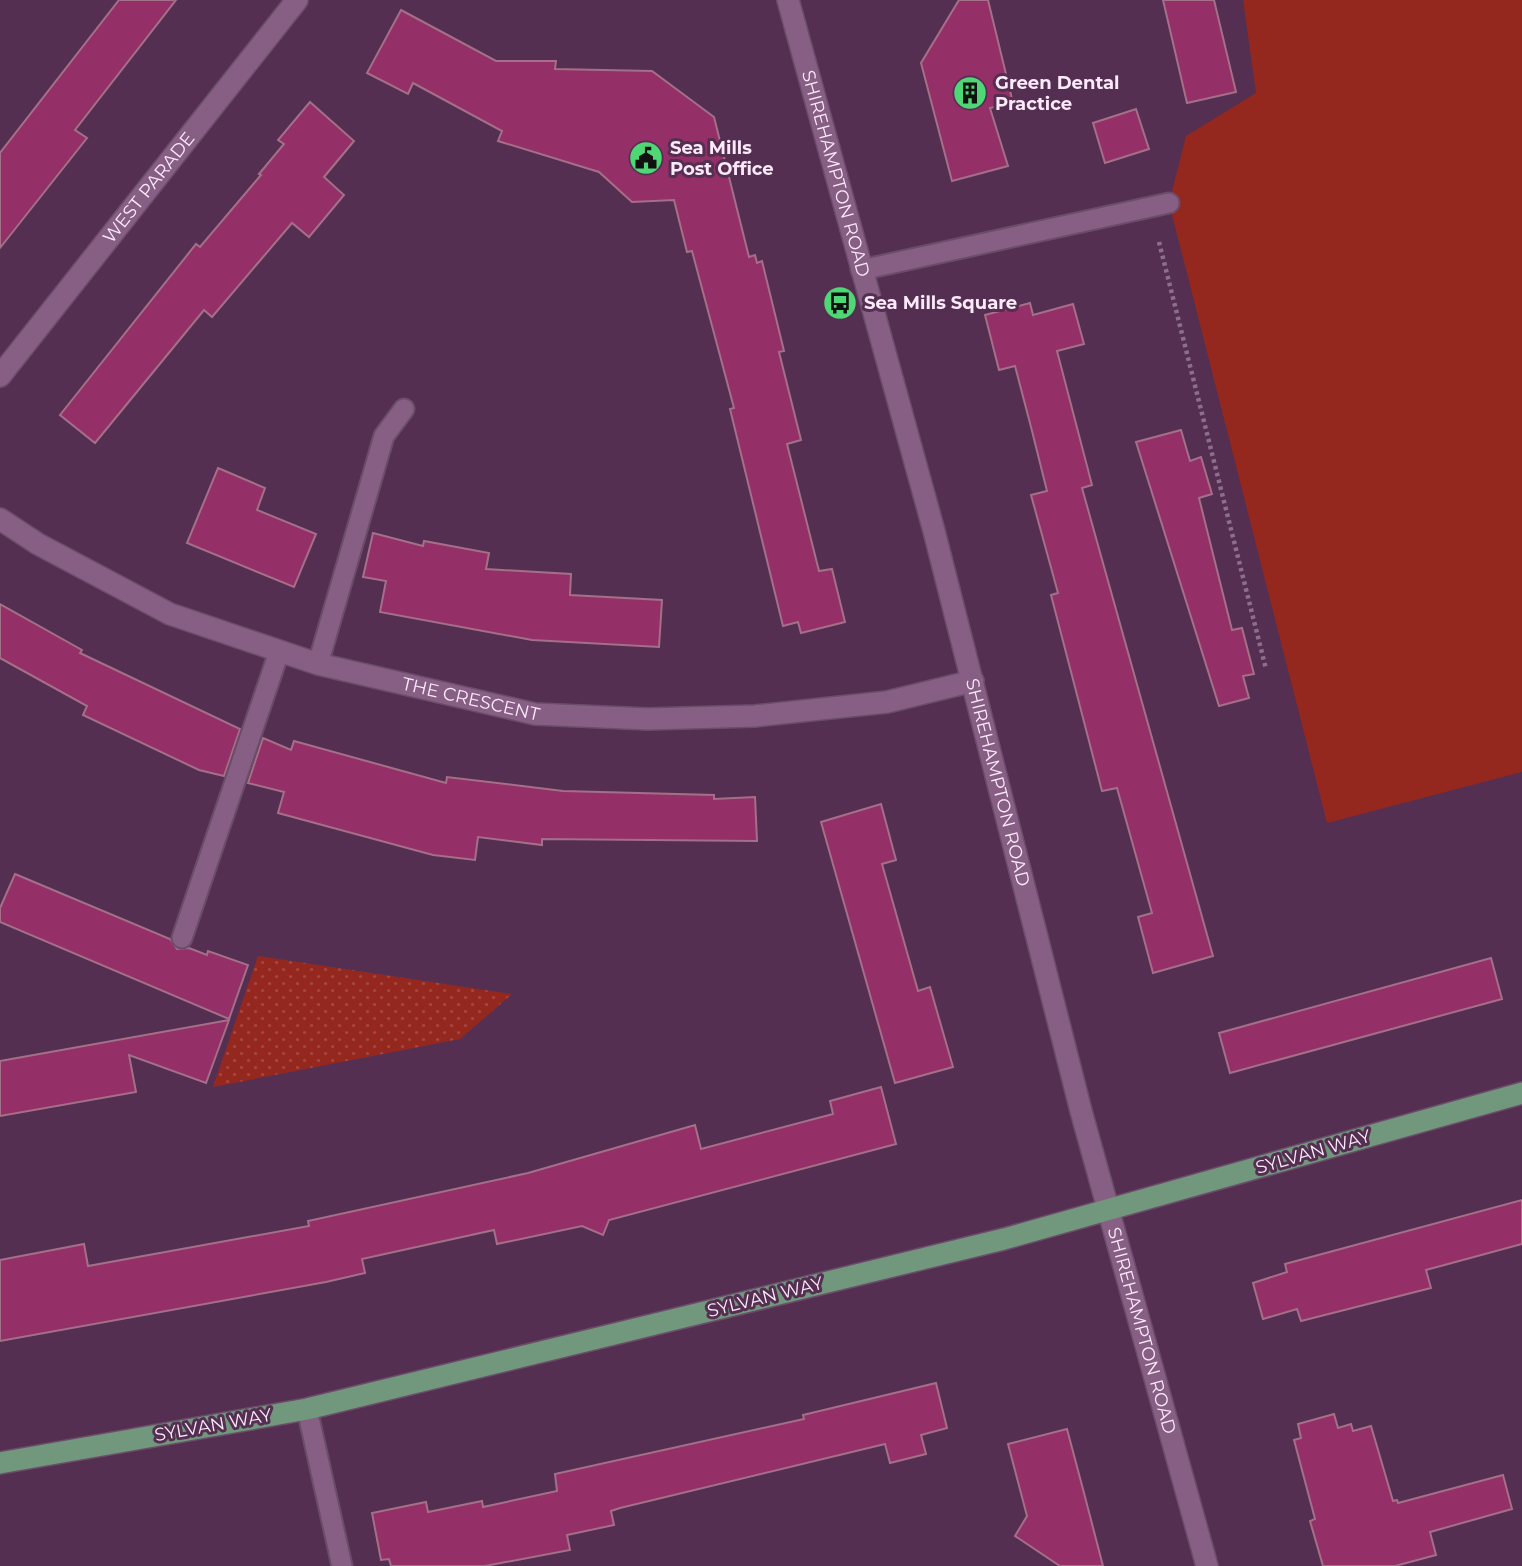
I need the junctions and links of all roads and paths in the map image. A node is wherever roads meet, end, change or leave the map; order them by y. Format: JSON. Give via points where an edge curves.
{"nodes":[{"id":1,"x":297,"y":0,"type":"edge"},
{"id":2,"x":788,"y":0,"type":"edge"},
{"id":3,"x":1160,"y":205,"type":"joint"},
{"id":4,"x":861,"y":270,"type":"junction"},
{"id":5,"x":0,"y":376,"type":"edge"},
{"id":6,"x":404,"y":409,"type":"dead end"},
{"id":7,"x":0,"y":519,"type":"edge"},
{"id":8,"x":279,"y":652,"type":"junction"},
{"id":9,"x":318,"y":664,"type":"junction"},
{"id":10,"x":1266,"y":669,"type":"dead end"},
{"id":11,"x":974,"y":681,"type":"junction"},
{"id":12,"x":182,"y":937,"type":"dead end"},
{"id":13,"x":1522,"y":1093,"type":"edge"},
{"id":14,"x":1107,"y":1209,"type":"junction"},
{"id":15,"x":307,"y":1409,"type":"junction"},
{"id":16,"x":0,"y":1464,"type":"edge"},
{"id":17,"x":342,"y":1566,"type":"edge"},
{"id":18,"x":1207,"y":1566,"type":"edge"}],
"edges":[{"from":1,"to":5,"type":"main road","name":"WEST PARADE"},
{"from":2,"to":4,"type":"main road","name":"SHIREHAMPTON ROAD"},
{"from":3,"to":4,"type":"lane"},
{"from":3,"to":10,"type":"path"},
{"from":4,"to":11,"type":"main road","name":"SHIREHAMPTON ROAD"},
{"from":6,"to":9,"type":"lane","via":[[384,436]]},
{"from":7,"to":8,"type":"main road","name":"THE CRESCENT","via":[[170,614]]},
{"from":8,"to":9,"type":"main road","name":"THE CRESCENT"},
{"from":8,"to":12,"type":"lane"},
{"from":9,"to":11,"type":"main road","name":"THE CRESCENT","via":[[535,714],[648,719],[755,716],[887,702]]},
{"from":11,"to":14,"type":"main road","name":"SHIREHAMPTON ROAD"},
{"from":13,"to":14,"type":"main road","name":"SYLVAN WAY"},
{"from":14,"to":15,"type":"main road","name":"SYLVAN WAY","via":[[1004,1239]]},
{"from":14,"to":18,"type":"main road","name":"SHIREHAMPTON ROAD"},
{"from":15,"to":16,"type":"main road","name":"SYLVAN WAY"},
{"from":15,"to":17,"type":"lane"}]}
